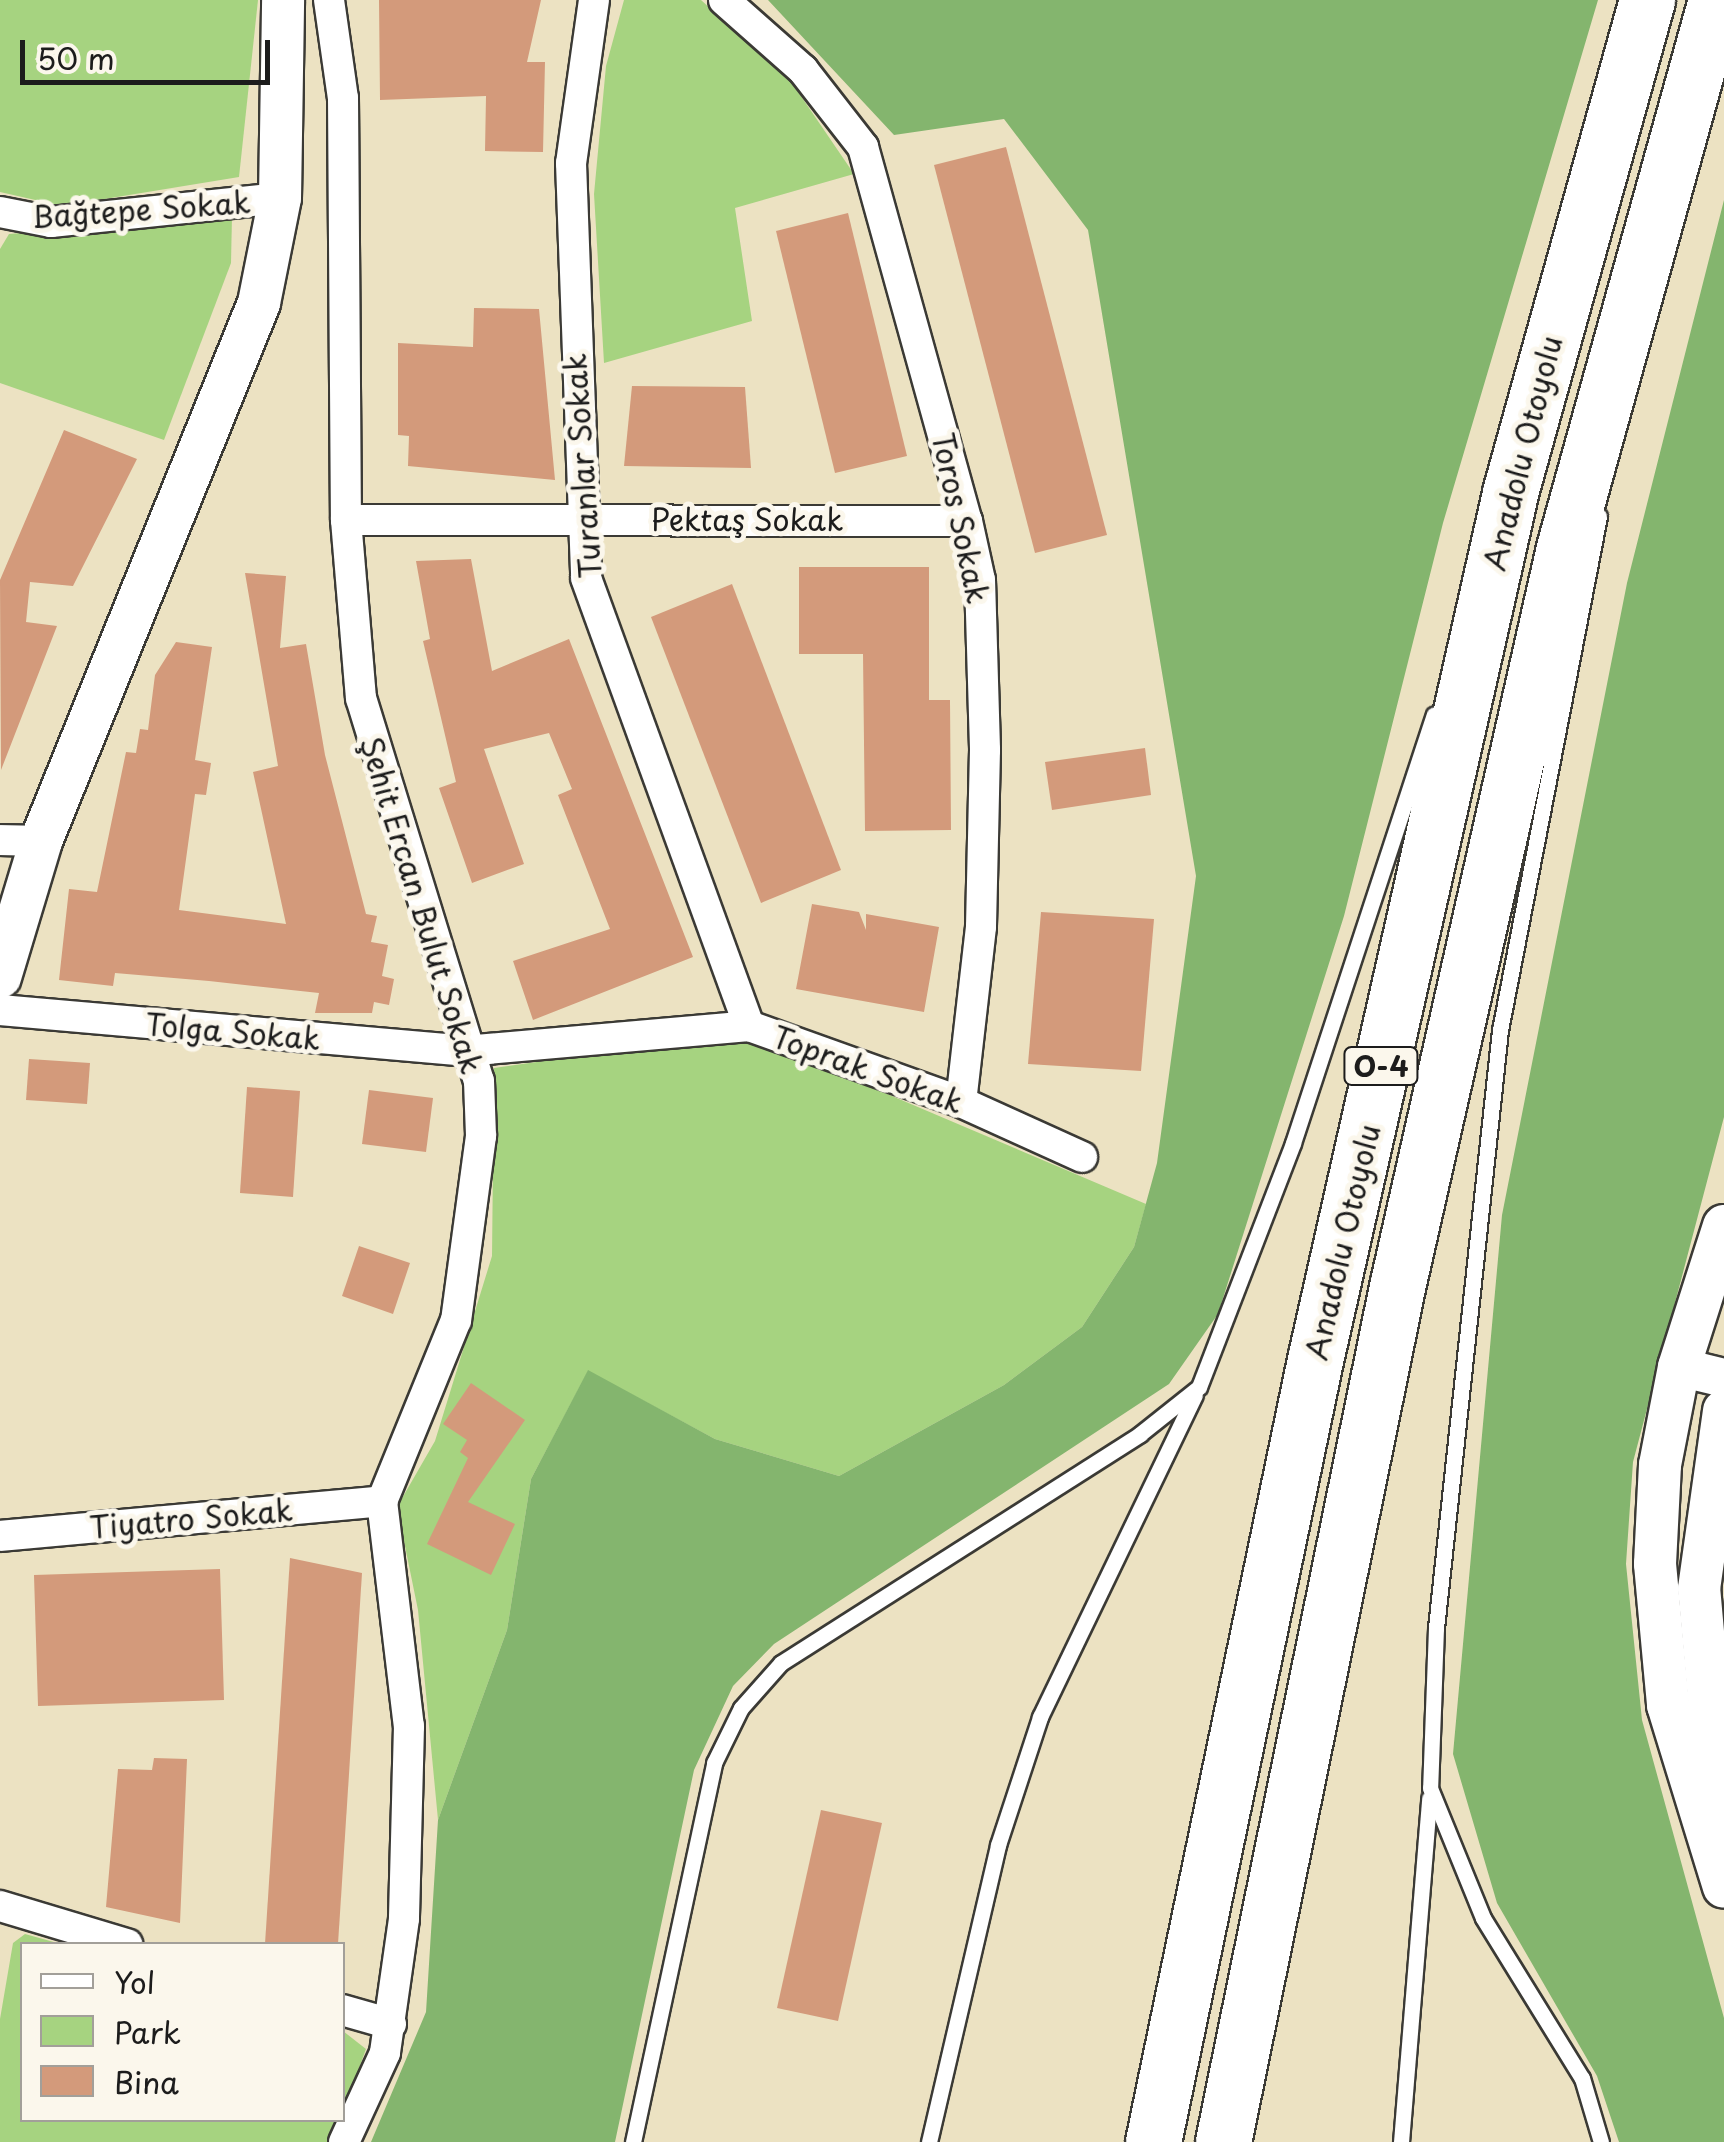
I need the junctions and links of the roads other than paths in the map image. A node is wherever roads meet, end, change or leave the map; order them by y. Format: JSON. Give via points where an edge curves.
{"nodes":[{"id":1,"x":283,"y":0,"type":"edge"},
{"id":2,"x":329,"y":0,"type":"edge"},
{"id":3,"x":594,"y":0,"type":"edge"},
{"id":4,"x":724,"y":0,"type":"edge"},
{"id":5,"x":1647,"y":0,"type":"edge"},
{"id":6,"x":1716,"y":0,"type":"edge"},
{"id":7,"x":280,"y":198,"type":"junction"},
{"id":8,"x":1,"y":215,"type":"edge"},
{"id":9,"x":1643,"y":235,"type":"junction"},
{"id":10,"x":1511,"y":489,"type":"junction"},
{"id":11,"x":582,"y":518,"type":"junction"},
{"id":12,"x":346,"y":520,"type":"junction"},
{"id":13,"x":968,"y":521,"type":"junction"},
{"id":14,"x":1449,"y":671,"type":"dead end"},
{"id":15,"x":1442,"y":690,"type":"dead end"},
{"id":16,"x":20,"y":840,"type":"edge"},
{"id":17,"x":0,"y":977,"type":"edge"},
{"id":18,"x":0,"y":1010,"type":"edge"},
{"id":19,"x":748,"y":1026,"type":"junction"},
{"id":20,"x":465,"y":1050,"type":"junction"},
{"id":21,"x":961,"y":1102,"type":"junction"},
{"id":22,"x":1082,"y":1158,"type":"dead end"},
{"id":23,"x":1724,"y":1226,"type":"edge"},
{"id":24,"x":1679,"y":1368,"type":"junction"},
{"id":25,"x":1724,"y":1378,"type":"edge"},
{"id":26,"x":1200,"y":1387,"type":"junction"},
{"id":27,"x":1724,"y":1411,"type":"edge"},
{"id":28,"x":382,"y":1500,"type":"junction"},
{"id":29,"x":0,"y":1536,"type":"edge"},
{"id":30,"x":1430,"y":1788,"type":"junction"},
{"id":31,"x":1724,"y":1845,"type":"edge"},
{"id":32,"x":1724,"y":1887,"type":"edge"},
{"id":33,"x":0,"y":1906,"type":"edge"},
{"id":34,"x":120,"y":1942,"type":"edge"},
{"id":35,"x":345,"y":2011,"type":"edge"},
{"id":36,"x":391,"y":2024,"type":"junction"},
{"id":37,"x":344,"y":2142,"type":"edge"},
{"id":38,"x":634,"y":2142,"type":"edge"},
{"id":39,"x":929,"y":2142,"type":"edge"},
{"id":40,"x":1153,"y":2142,"type":"edge"},
{"id":41,"x":1223,"y":2142,"type":"edge"},
{"id":42,"x":1401,"y":2142,"type":"edge"},
{"id":43,"x":1600,"y":2142,"type":"edge"}],
"edges":[{"from":1,"to":7,"type":"main road"},
{"from":2,"to":12,"type":"street","name":"Şehit Ercan Bulut Sokak","via":[[344,98]]},
{"from":3,"to":11,"type":"street","name":"Turanlar Sokak","via":[[570,163]]},
{"from":4,"to":13,"type":"street","name":"Toros Sokak","via":[[803,70],[863,147]]},
{"from":5,"to":10,"type":"highway","name":"Anadolu Otoyolu","number":"O-4"},
{"from":6,"to":9,"type":"highway","name":"Anadolu Otoyolu","number":"O-4"},
{"from":7,"to":8,"type":"street","name":"Bağtepe Sokak","via":[[51,222]]},
{"from":7,"to":16,"type":"main road","via":[[240,358]]},
{"from":9,"to":30,"type":"lane","via":[[1594,551],[1500,1030],[1436,1628]]},
{"from":9,"to":41,"type":"highway","name":"Anadolu Otoyolu","number":"O-4","via":[[1397,1288]]},
{"from":10,"to":14,"type":"lane"},
{"from":10,"to":40,"type":"highway","name":"Anadolu Otoyolu","number":"O-4","via":[[1315,1360]]},
{"from":11,"to":12,"type":"street","name":"Pektaş Sokak"},
{"from":11,"to":13,"type":"street","name":"Pektaş Sokak"},
{"from":11,"to":19,"type":"street","name":"Turanlar Sokak","via":[[596,618]]},
{"from":12,"to":20,"type":"street","name":"Şehit Ercan Bulut Sokak","via":[[370,748]]},
{"from":13,"to":21,"type":"street","name":"Toros Sokak","via":[[980,580],[985,750],[981,926]]},
{"from":15,"to":26,"type":"lane","via":[[1293,1142]]},
{"from":16,"to":17,"type":"main road"},
{"from":18,"to":20,"type":"street","name":"Tolga Sokak"},
{"from":19,"to":20,"type":"street","name":"Toprak Sokak"},
{"from":19,"to":21,"type":"street","name":"Toprak Sokak"},
{"from":20,"to":28,"type":"street","name":"Şehit Ercan Bulut Sokak","via":[[478,1081],[481,1136],[465,1278],[438,1379]]},
{"from":21,"to":22,"type":"street","name":"Toprak Sokak"},
{"from":23,"to":24,"type":"main road"},
{"from":24,"to":25,"type":"street"},
{"from":24,"to":32,"type":"main road","via":[[1655,1523],[1661,1666]]},
{"from":26,"to":38,"type":"lane","via":[[1140,1434],[781,1663],[741,1708],[714,1763]]},
{"from":26,"to":39,"type":"lane","via":[[1040,1717],[998,1845]]},
{"from":27,"to":31,"type":"main road","via":[[1702,1540],[1698,1628]]},
{"from":28,"to":29,"type":"street","name":"Tiyatro Sokak"},
{"from":28,"to":36,"type":"street","via":[[404,1635],[410,1770]]},
{"from":30,"to":42,"type":"lane"},
{"from":30,"to":43,"type":"lane","via":[[1483,1918],[1582,2078]]},
{"from":33,"to":34,"type":"street"},
{"from":35,"to":36,"type":"street"},
{"from":36,"to":37,"type":"street"}]}
